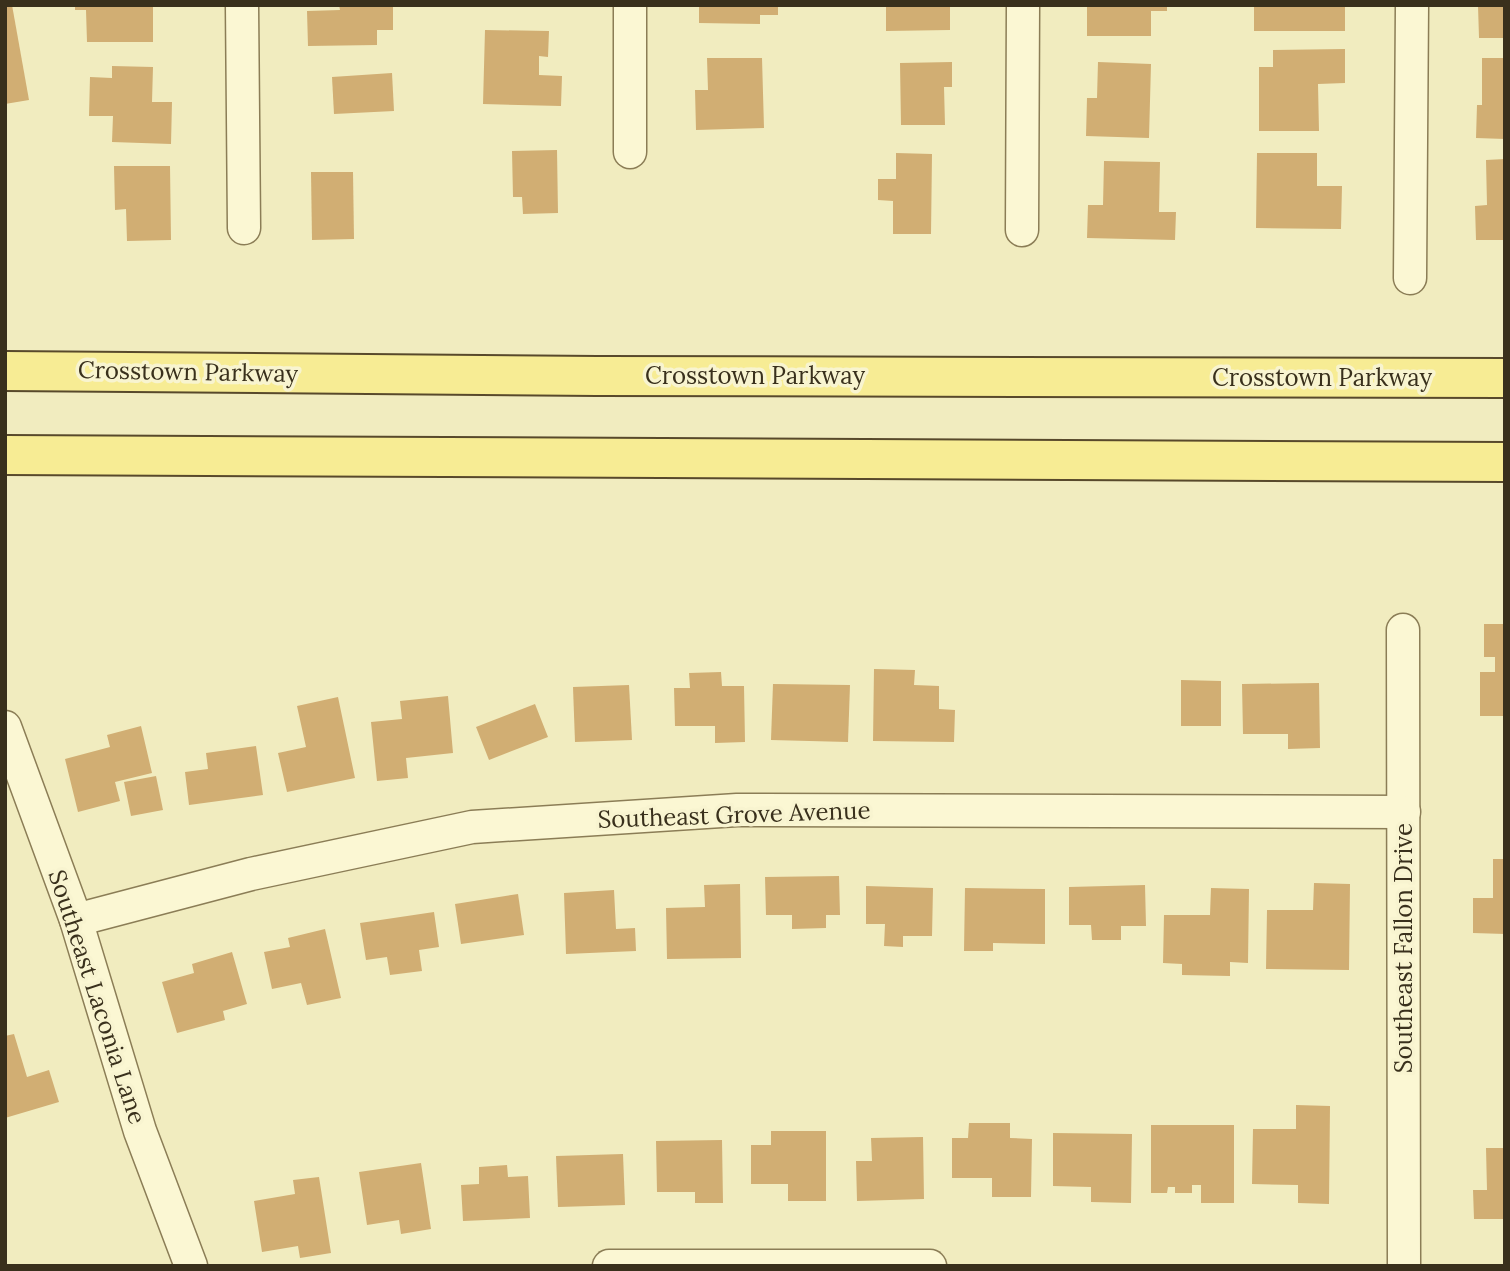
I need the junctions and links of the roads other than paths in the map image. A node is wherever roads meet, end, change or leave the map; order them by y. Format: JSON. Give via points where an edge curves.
{"nodes":[{"id":1,"x":242,"y":5,"type":"edge"},
{"id":2,"x":630,"y":5,"type":"edge"},
{"id":3,"x":1023,"y":5,"type":"edge"},
{"id":4,"x":1412,"y":5,"type":"edge"},
{"id":5,"x":630,"y":152,"type":"dead end"},
{"id":6,"x":244,"y":228,"type":"dead end"},
{"id":7,"x":1022,"y":230,"type":"dead end"},
{"id":8,"x":1410,"y":278,"type":"dead end"},
{"id":9,"x":5,"y":371,"type":"edge"},
{"id":10,"x":1505,"y":378,"type":"edge"},
{"id":11,"x":5,"y":455,"type":"edge"},
{"id":12,"x":1505,"y":462,"type":"edge"},
{"id":13,"x":1403,"y":630,"type":"dead end"},
{"id":14,"x":5,"y":727,"type":"edge"},
{"id":15,"x":1404,"y":812,"type":"junction"},
{"id":16,"x":76,"y":920,"type":"junction"},
{"id":17,"x":191,"y":1266,"type":"edge"},
{"id":18,"x":609,"y":1266,"type":"edge"},
{"id":19,"x":930,"y":1266,"type":"edge"},
{"id":20,"x":1404,"y":1266,"type":"edge"}],
"edges":[{"from":1,"to":6,"type":"street"},
{"from":2,"to":5,"type":"street"},
{"from":3,"to":7,"type":"street"},
{"from":4,"to":8,"type":"street"},
{"from":9,"to":10,"type":"main road","name":"Crosstown Parkway"},
{"from":11,"to":12,"type":"main road"},
{"from":13,"to":15,"type":"street","name":"Southeast Fallon Drive"},
{"from":14,"to":16,"type":"street","name":"Southeast Laconia Lane"},
{"from":15,"to":16,"type":"street","name":"Southeast Grove Avenue","via":[[737,810],[472,827],[251,874]]},
{"from":15,"to":20,"type":"street","name":"Southeast Fallon Drive"},
{"from":16,"to":17,"type":"street","name":"Southeast Laconia Lane","via":[[140,1131]]},
{"from":18,"to":19,"type":"street"}]}
